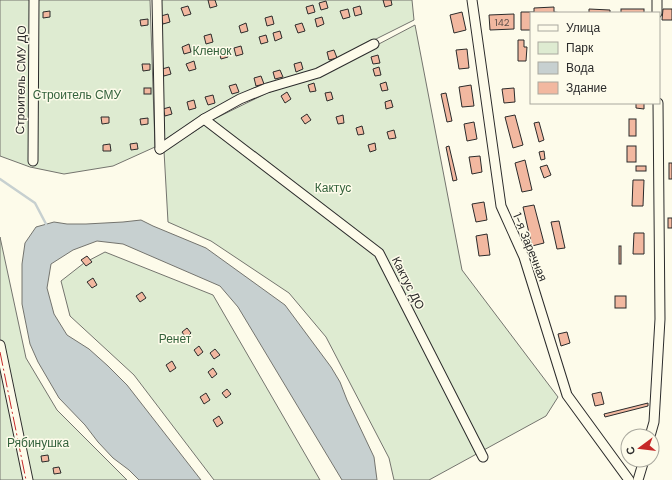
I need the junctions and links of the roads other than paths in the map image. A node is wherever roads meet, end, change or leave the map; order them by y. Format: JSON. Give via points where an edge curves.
{"nodes":[{"id":1,"x":34,"y":0,"type":"edge"},
{"id":2,"x":157,"y":0,"type":"edge"},
{"id":3,"x":472,"y":0,"type":"edge"},
{"id":4,"x":657,"y":0,"type":"edge"},
{"id":5,"x":657,"y":12,"type":"edge"},
{"id":6,"x":374,"y":44,"type":"dead end"},
{"id":7,"x":658,"y":104,"type":"edge"},
{"id":8,"x":204,"y":119,"type":"junction"},
{"id":9,"x":33,"y":161,"type":"dead end"},
{"id":10,"x":0,"y":345,"type":"edge"},
{"id":11,"x":652,"y":428,"type":"edge"},
{"id":12,"x":483,"y":457,"type":"dead end"},
{"id":13,"x":642,"y":468,"type":"edge"},
{"id":14,"x":28,"y":480,"type":"edge"},
{"id":15,"x":629,"y":480,"type":"edge"},
{"id":16,"x":638,"y":480,"type":"edge"}],
"edges":[{"from":1,"to":9,"type":"street","name":"Строитель СМУ ДО"},
{"from":2,"to":8,"type":"street","via":[[160,148]]},
{"from":3,"to":15,"type":"street","name":"1-я Заречная","via":[[501,206],[524,257],[567,395]]},
{"from":4,"to":5,"type":"street"},
{"from":6,"to":8,"type":"street","via":[[318,72],[240,99]]},
{"from":7,"to":11,"type":"street","via":[[660,320]]},
{"from":8,"to":12,"type":"street","name":"Кактус ДО","via":[[379,254]]},
{"from":10,"to":14,"type":"street"},
{"from":13,"to":16,"type":"street"}]}
